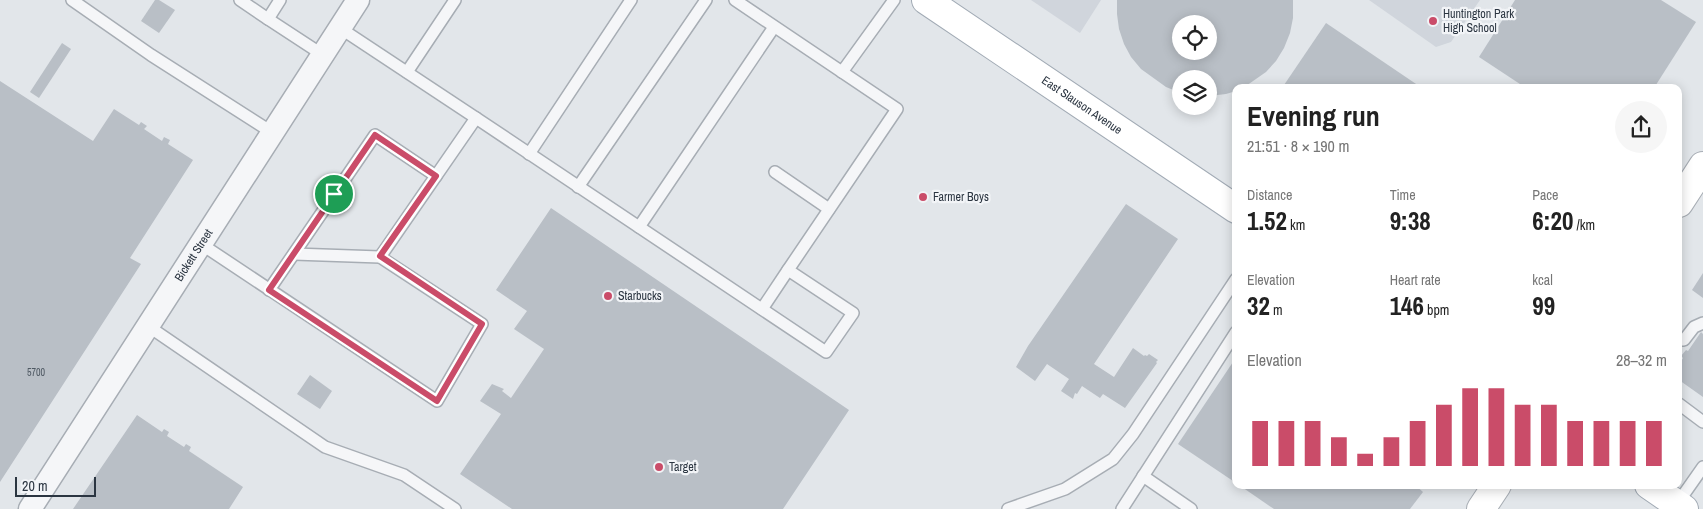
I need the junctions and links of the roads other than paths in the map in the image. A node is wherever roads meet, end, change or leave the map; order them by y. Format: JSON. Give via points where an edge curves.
{"nodes":[{"id":1,"x":72,"y":0,"type":"edge"},
{"id":2,"x":240,"y":0,"type":"edge"},
{"id":3,"x":280,"y":0,"type":"edge"},
{"id":4,"x":358,"y":0,"type":"edge"},
{"id":5,"x":455,"y":0,"type":"edge"},
{"id":6,"x":631,"y":0,"type":"edge"},
{"id":7,"x":706,"y":0,"type":"edge"},
{"id":8,"x":735,"y":0,"type":"edge"},
{"id":9,"x":894,"y":0,"type":"edge"},
{"id":10,"x":926,"y":0,"type":"edge"},
{"id":11,"x":268,"y":19,"type":"junction"},
{"id":12,"x":774,"y":27,"type":"junction"},
{"id":13,"x":340,"y":28,"type":"junction"},
{"id":14,"x":323,"y":54,"type":"junction"},
{"id":15,"x":406,"y":72,"type":"junction"},
{"id":16,"x":842,"y":72,"type":"junction"},
{"id":17,"x":476,"y":118,"type":"junction"},
{"id":18,"x":273,"y":133,"type":"junction"},
{"id":19,"x":529,"y":154,"type":"junction"},
{"id":20,"x":1703,"y":166,"type":"edge"},
{"id":21,"x":775,"y":172,"type":"dead end"},
{"id":22,"x":436,"y":176,"type":"junction"},
{"id":23,"x":578,"y":187,"type":"junction"},
{"id":24,"x":1682,"y":199,"type":"edge"},
{"id":25,"x":1232,"y":206,"type":"edge"},
{"id":26,"x":829,"y":209,"type":"junction"},
{"id":27,"x":639,"y":227,"type":"junction"},
{"id":28,"x":201,"y":244,"type":"junction"},
{"id":29,"x":294,"y":254,"type":"junction"},
{"id":30,"x":380,"y":256,"type":"junction"},
{"id":31,"x":788,"y":270,"type":"junction"},
{"id":32,"x":1232,"y":285,"type":"edge"},
{"id":33,"x":269,"y":290,"type":"junction"},
{"id":34,"x":762,"y":309,"type":"junction"},
{"id":35,"x":1703,"y":323,"type":"edge"},
{"id":36,"x":148,"y":326,"type":"junction"},
{"id":37,"x":1682,"y":340,"type":"edge"},
{"id":38,"x":1232,"y":341,"type":"edge"},
{"id":39,"x":1682,"y":406,"type":"edge"},
{"id":40,"x":1703,"y":422,"type":"edge"},
{"id":41,"x":1703,"y":467,"type":"edge"},
{"id":42,"x":1143,"y":476,"type":"junction"},
{"id":43,"x":1494,"y":489,"type":"edge"},
{"id":44,"x":1654,"y":489,"type":"edge"},
{"id":45,"x":1678,"y":507,"type":"edge"},
{"id":46,"x":30,"y":509,"type":"edge"},
{"id":47,"x":455,"y":509,"type":"edge"},
{"id":48,"x":1008,"y":509,"type":"edge"},
{"id":49,"x":1122,"y":509,"type":"edge"},
{"id":50,"x":1191,"y":509,"type":"edge"},
{"id":51,"x":1481,"y":509,"type":"edge"}],
"edges":[{"from":1,"to":18,"type":"lane"},
{"from":2,"to":11,"type":"lane"},
{"from":3,"to":11,"type":"lane"},
{"from":4,"to":13,"type":"street","name":"Bickett Street"},
{"from":5,"to":15,"type":"lane"},
{"from":6,"to":19,"type":"lane"},
{"from":7,"to":23,"type":"lane"},
{"from":8,"to":12,"type":"lane"},
{"from":9,"to":16,"type":"lane"},
{"from":10,"to":25,"type":"main road","name":"East Slauson Avenue"},
{"from":11,"to":14,"type":"lane"},
{"from":12,"to":16,"type":"lane"},
{"from":12,"to":27,"type":"lane"},
{"from":13,"to":14,"type":"street","name":"Bickett Street"},
{"from":13,"to":15,"type":"lane"},
{"from":14,"to":18,"type":"street","name":"Bickett Street"},
{"from":15,"to":17,"type":"lane"},
{"from":16,"to":26,"type":"lane","via":[[897,109]]},
{"from":17,"to":19,"type":"lane"},
{"from":17,"to":22,"type":"lane"},
{"from":18,"to":28,"type":"street","name":"Bickett Street"},
{"from":19,"to":23,"type":"lane"},
{"from":20,"to":24,"type":"main road"},
{"from":21,"to":26,"type":"lane"},
{"from":22,"to":29,"type":"lane","via":[[375,135]]},
{"from":22,"to":30,"type":"lane"},
{"from":23,"to":27,"type":"lane"},
{"from":26,"to":31,"type":"lane"},
{"from":27,"to":34,"type":"lane"},
{"from":28,"to":33,"type":"lane"},
{"from":28,"to":36,"type":"street","name":"Bickett Street"},
{"from":29,"to":30,"type":"lane"},
{"from":29,"to":33,"type":"lane"},
{"from":30,"to":33,"type":"lane","via":[[482,324],[437,401]]},
{"from":31,"to":34,"type":"lane"},
{"from":31,"to":34,"type":"lane","via":[[854,313],[826,352]]},
{"from":32,"to":48,"type":"lane","via":[[1113,459],[1065,489]]},
{"from":35,"to":37,"type":"lane","via":[[1694,327]]},
{"from":36,"to":46,"type":"street","name":"Bickett Street"},
{"from":36,"to":47,"type":"lane","via":[[326,447],[404,475]]},
{"from":38,"to":42,"type":"lane"},
{"from":39,"to":40,"type":"lane"},
{"from":41,"to":45,"type":"lane"},
{"from":42,"to":49,"type":"lane"},
{"from":42,"to":50,"type":"lane"},
{"from":43,"to":51,"type":"main road"},
{"from":44,"to":45,"type":"main road"}]}
